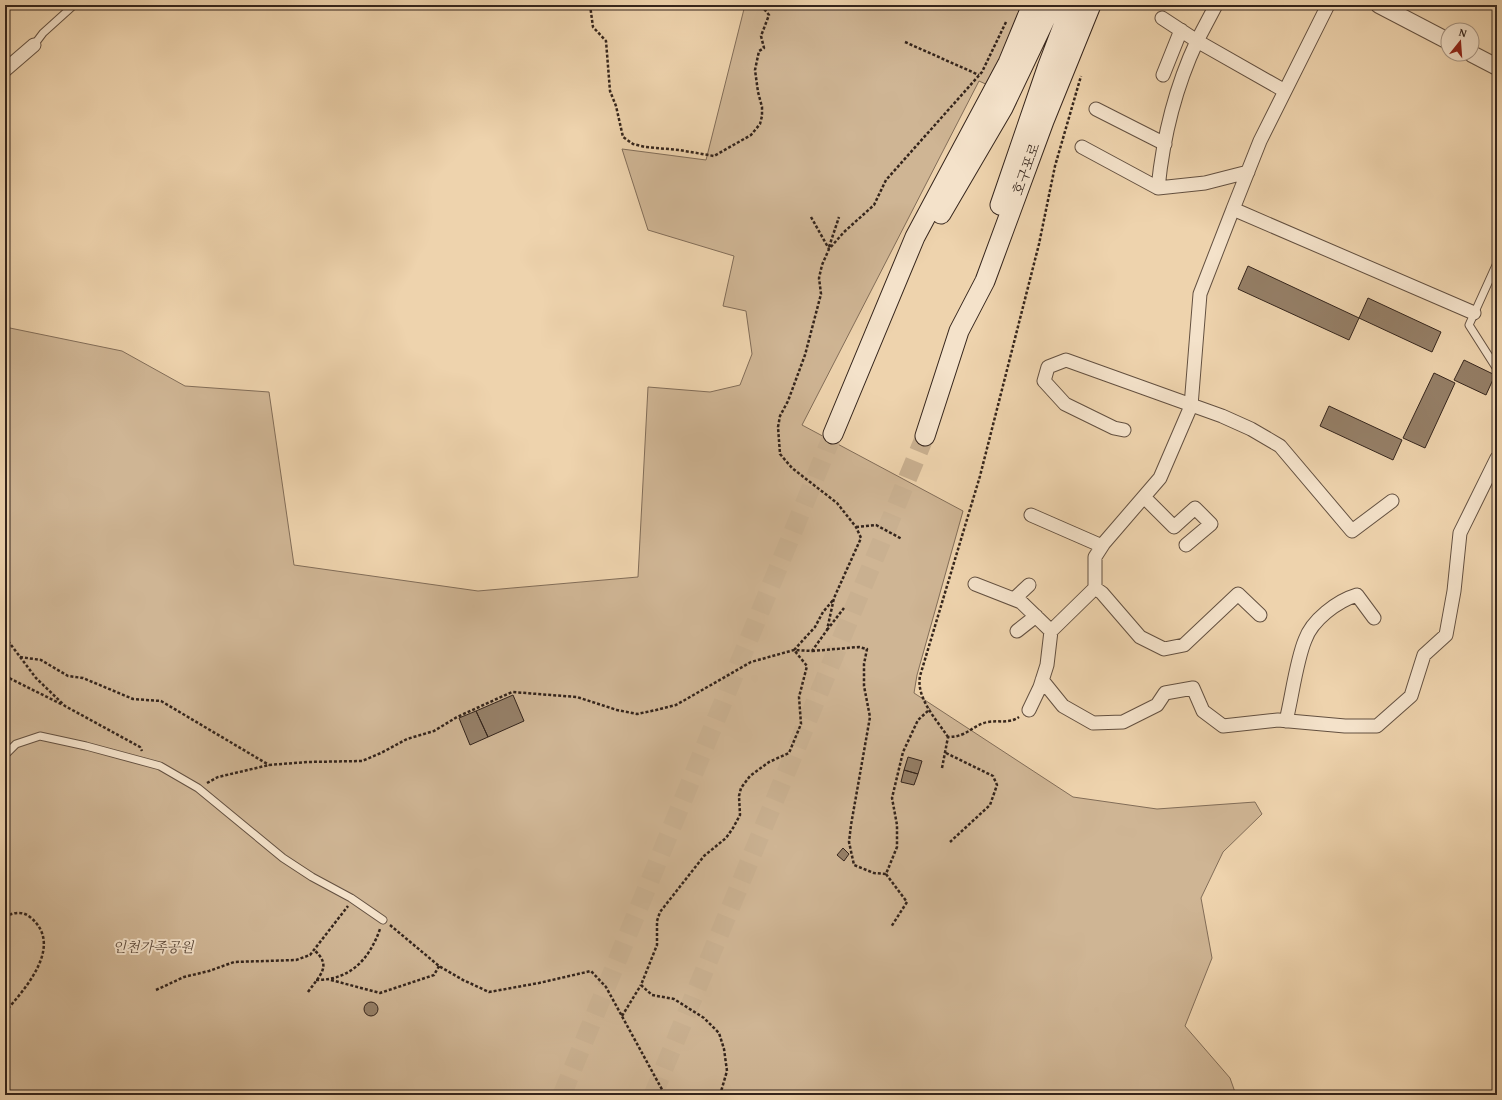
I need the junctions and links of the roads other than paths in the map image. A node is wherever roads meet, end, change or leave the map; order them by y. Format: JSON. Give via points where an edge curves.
{"nodes":[{"id":1,"x":74,"y":5,"type":"edge"},
{"id":2,"x":1032,"y":5,"type":"edge"},
{"id":3,"x":1052,"y":5,"type":"edge"},
{"id":4,"x":1072,"y":5,"type":"edge"},
{"id":5,"x":1091,"y":5,"type":"edge"},
{"id":6,"x":1216,"y":5,"type":"edge"},
{"id":7,"x":1328,"y":5,"type":"edge"},
{"id":8,"x":1379,"y":5,"type":"edge"},
{"id":9,"x":1397,"y":9,"type":"edge"},
{"id":10,"x":1162,"y":18,"type":"dead end"},
{"id":11,"x":1181,"y":30,"type":"junction"},
{"id":12,"x":1440,"y":36,"type":"edge"},
{"id":13,"x":1197,"y":41,"type":"junction"},
{"id":14,"x":34,"y":45,"type":"joint"},
{"id":15,"x":1480,"y":58,"type":"edge"},
{"id":16,"x":1497,"y":67,"type":"edge"},
{"id":17,"x":5,"y":70,"type":"edge"},
{"id":18,"x":1163,"y":75,"type":"dead end"},
{"id":19,"x":1285,"y":91,"type":"junction"},
{"id":20,"x":1096,"y":110,"type":"dead end"},
{"id":21,"x":1165,"y":144,"type":"junction"},
{"id":22,"x":1082,"y":146,"type":"dead end"},
{"id":23,"x":1248,"y":172,"type":"junction"},
{"id":24,"x":1158,"y":188,"type":"junction"},
{"id":25,"x":1233,"y":209,"type":"junction"},
{"id":26,"x":1497,"y":264,"type":"edge"},
{"id":27,"x":888,"y":304,"type":"junction"},
{"id":28,"x":1474,"y":313,"type":"junction"},
{"id":29,"x":959,"y":332,"type":"junction"},
{"id":30,"x":1497,"y":369,"type":"edge"},
{"id":31,"x":1191,"y":406,"type":"junction"},
{"id":32,"x":1124,"y":430,"type":"dead end"},
{"id":33,"x":833,"y":434,"type":"tunnel mouth"},
{"id":34,"x":924,"y":436,"type":"tunnel mouth"},
{"id":35,"x":1497,"y":458,"type":"edge"},
{"id":36,"x":1144,"y":497,"type":"junction"},
{"id":37,"x":1392,"y":501,"type":"dead end"},
{"id":38,"x":1031,"y":515,"type":"dead end"},
{"id":39,"x":1186,"y":545,"type":"dead end"},
{"id":40,"x":1102,"y":546,"type":"junction"},
{"id":41,"x":975,"y":584,"type":"dead end"},
{"id":42,"x":1029,"y":585,"type":"dead end"},
{"id":43,"x":1095,"y":588,"type":"junction"},
{"id":44,"x":1014,"y":599,"type":"junction"},
{"id":45,"x":1260,"y":614,"type":"dead end"},
{"id":46,"x":1036,"y":616,"type":"junction"},
{"id":47,"x":1374,"y":618,"type":"dead end"},
{"id":48,"x":1017,"y":631,"type":"dead end"},
{"id":49,"x":1051,"y":631,"type":"junction"},
{"id":50,"x":1042,"y":680,"type":"junction"},
{"id":51,"x":1029,"y":710,"type":"road end"},
{"id":52,"x":1286,"y":721,"type":"junction"},
{"id":53,"x":5,"y":755,"type":"edge"},
{"id":54,"x":383,"y":920,"type":"road end"}],
"edges":[{"from":1,"to":14,"type":"lane","via":[[42,33]]},
{"from":2,"to":27,"type":"main road","via":[[1008,63],[915,237]]},
{"from":3,"to":27,"type":"main road","via":[[1003,108]]},
{"from":4,"to":29,"type":"main road","name":"호구포로","via":[[1042,83],[975,277]]},
{"from":5,"to":29,"type":"main road","name":"호구포로","via":[[1044,121],[985,281]]},
{"from":6,"to":13,"type":"street"},
{"from":7,"to":19,"type":"street"},
{"from":8,"to":9,"type":"street"},
{"from":9,"to":12,"type":"street"},
{"from":10,"to":11,"type":"street"},
{"from":11,"to":13,"type":"street"},
{"from":11,"to":18,"type":"street"},
{"from":13,"to":19,"type":"street"},
{"from":13,"to":21,"type":"street","via":[[1183,70]]},
{"from":14,"to":17,"type":"street"},
{"from":15,"to":16,"type":"street"},
{"from":19,"to":23,"type":"street"},
{"from":20,"to":21,"type":"street"},
{"from":21,"to":24,"type":"street"},
{"from":22,"to":24,"type":"street"},
{"from":23,"to":24,"type":"street","via":[[1206,183]]},
{"from":23,"to":25,"type":"street"},
{"from":25,"to":28,"type":"street"},
{"from":25,"to":31,"type":"street","via":[[1200,294]]},
{"from":26,"to":28,"type":"lane"},
{"from":27,"to":33,"type":"main road"},
{"from":28,"to":30,"type":"lane","via":[[1469,325]]},
{"from":29,"to":34,"type":"main road","name":"호구포로"},
{"from":31,"to":32,"type":"street","via":[[1066,360],[1048,367],[1044,381],[1065,404],[1114,428]]},
{"from":31,"to":36,"type":"street","via":[[1160,478]]},
{"from":31,"to":37,"type":"street","via":[[1230,419],[1280,446],[1352,530]]},
{"from":35,"to":52,"type":"street","via":[[1460,533],[1446,635],[1424,655],[1411,696],[1378,726]]},
{"from":36,"to":39,"type":"street","via":[[1174,527],[1195,508],[1211,524]]},
{"from":36,"to":40,"type":"street"},
{"from":38,"to":40,"type":"street"},
{"from":40,"to":43,"type":"street","via":[[1095,557]]},
{"from":41,"to":44,"type":"street"},
{"from":42,"to":44,"type":"street"},
{"from":43,"to":45,"type":"street","via":[[1140,637],[1164,649],[1184,645],[1238,594]]},
{"from":43,"to":49,"type":"street"},
{"from":44,"to":46,"type":"street"},
{"from":46,"to":48,"type":"street"},
{"from":46,"to":49,"type":"street"},
{"from":47,"to":52,"type":"street","via":[[1357,595],[1345,599],[1324,614],[1305,639]]},
{"from":49,"to":50,"type":"street","via":[[1047,665]]},
{"from":50,"to":51,"type":"street"},
{"from":50,"to":52,"type":"street","via":[[1063,706],[1093,723],[1123,722],[1157,704],[1166,694],[1193,688],[1203,711],[1223,726]]},
{"from":53,"to":54,"type":"lane","via":[[16,744],[40,736],[160,766],[198,788],[283,858]]}]}
